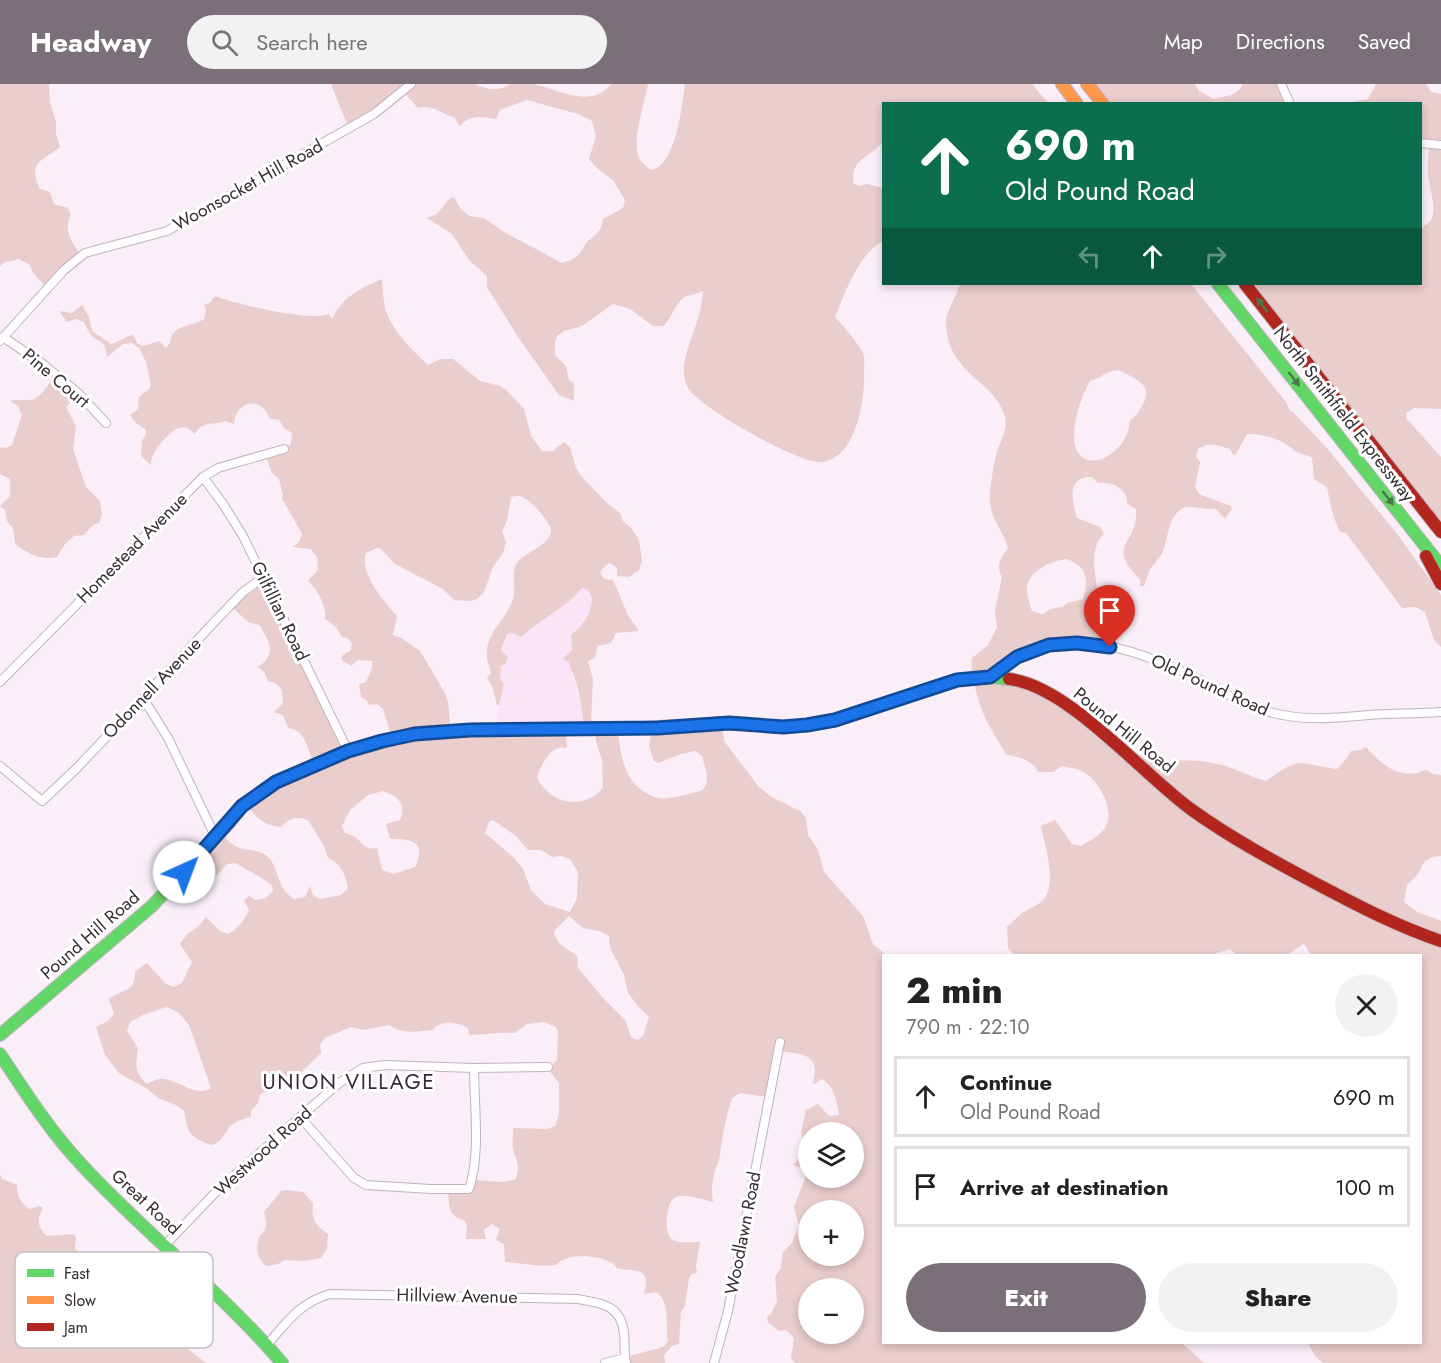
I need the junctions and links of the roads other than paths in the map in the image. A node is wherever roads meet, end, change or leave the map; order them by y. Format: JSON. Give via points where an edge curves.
{"nodes":[{"id":1,"x":411,"y":84,"type":"edge"},
{"id":2,"x":1062,"y":84,"type":"edge"},
{"id":3,"x":1087,"y":84,"type":"edge"},
{"id":4,"x":1281,"y":84,"type":"edge"},
{"id":5,"x":1076,"y":102,"type":"edge"},
{"id":6,"x":1100,"y":102,"type":"edge"},
{"id":7,"x":1289,"y":102,"type":"edge"},
{"id":8,"x":1422,"y":143,"type":"edge"},
{"id":9,"x":1441,"y":145,"type":"edge"},
{"id":10,"x":1219,"y":285,"type":"edge"},
{"id":11,"x":1246,"y":285,"type":"edge"},
{"id":12,"x":2,"y":339,"type":"edge"},
{"id":13,"x":106,"y":423,"type":"dead end"},
{"id":14,"x":284,"y":448,"type":"dead end"},
{"id":15,"x":203,"y":477,"type":"junction"},
{"id":16,"x":1414,"y":532,"type":"junction"},
{"id":17,"x":1441,"y":532,"type":"edge"},
{"id":18,"x":1441,"y":566,"type":"edge"},
{"id":19,"x":264,"y":577,"type":"junction"},
{"id":20,"x":1441,"y":584,"type":"edge"},
{"id":21,"x":990,"y":677,"type":"junction"},
{"id":22,"x":0,"y":682,"type":"edge"},
{"id":23,"x":143,"y":698,"type":"junction"},
{"id":24,"x":1441,"y":712,"type":"edge"},
{"id":25,"x":348,"y":751,"type":"junction"},
{"id":26,"x":0,"y":766,"type":"edge"},
{"id":27,"x":216,"y":838,"type":"junction"},
{"id":28,"x":1441,"y":941,"type":"edge"},
{"id":29,"x":0,"y":1035,"type":"edge"},
{"id":30,"x":780,"y":1042,"type":"dead end"},
{"id":31,"x":0,"y":1054,"type":"edge"},
{"id":32,"x":548,"y":1067,"type":"dead end"},
{"id":33,"x":474,"y":1068,"type":"junction"},
{"id":34,"x":300,"y":1117,"type":"junction"},
{"id":35,"x":165,"y":1245,"type":"junction"},
{"id":36,"x":172,"y":1252,"type":"edge"},
{"id":37,"x":213,"y":1291,"type":"edge"},
{"id":38,"x":267,"y":1345,"type":"junction"},
{"id":39,"x":626,"y":1361,"type":"edge"},
{"id":40,"x":282,"y":1363,"type":"edge"},
{"id":41,"x":605,"y":1363,"type":"edge"},
{"id":42,"x":714,"y":1363,"type":"edge"}],
"edges":[{"from":1,"to":12,"type":"street","name":"Woonsocket Hill Road","via":[[374,114],[167,231],[85,253],[64,270]]},
{"from":2,"to":5,"type":"main road"},
{"from":3,"to":6,"type":"main road"},
{"from":4,"to":7,"type":"street"},
{"from":8,"to":9,"type":"street"},
{"from":10,"to":16,"type":"main road","name":"North Smithfield Expressway","one_way":true},
{"from":17,"to":11,"type":"main road","name":"North Smithfield Expressway","one_way":true},
{"from":12,"to":13,"type":"street","name":"Pine Court","via":[[43,364]]},
{"from":14,"to":15,"type":"street","name":"Homestead Avenue","via":[[218,468]]},
{"from":15,"to":19,"type":"street","name":"Gilfillian Road","via":[[243,536]]},
{"from":15,"to":22,"type":"street","name":"Homestead Avenue"},
{"from":16,"to":18,"type":"main road","name":"North Smithfield Expressway"},
{"from":16,"to":20,"type":"main road"},
{"from":19,"to":23,"type":"street","name":"Odonnell Avenue","via":[[219,616]]},
{"from":19,"to":25,"type":"street","name":"Gilfillian Road"},
{"from":21,"to":24,"type":"street","name":"Old Pound Road","via":[[1033,650],[1077,643],[1147,656],[1240,700],[1298,718],[1325,720]]},
{"from":21,"to":25,"type":"main road","name":"Pound Hill Road","via":[[957,680],[835,720],[807,725],[729,723],[459,731],[415,734]]},
{"from":21,"to":28,"type":"main road","name":"Pound Hill Road","via":[[1015,680],[1044,691],[1074,710],[1190,808],[1240,843],[1363,908]]},
{"from":23,"to":26,"type":"street","name":"Odonnell Avenue","via":[[42,801]]},
{"from":23,"to":27,"type":"street","via":[[168,738]]},
{"from":25,"to":27,"type":"main road","name":"Pound Hill Road","via":[[276,782],[242,806]]},
{"from":27,"to":29,"type":"main road","name":"Pound Hill Road","via":[[152,906]]},
{"from":30,"to":42,"type":"street","name":"Woodlawn Road","via":[[730,1301]]},
{"from":31,"to":35,"type":"main road","name":"Great Road","via":[[61,1142]]},
{"from":32,"to":33,"type":"street","name":"Westwood Road"},
{"from":33,"to":34,"type":"street","name":"Westwood Road","via":[[363,1068]]},
{"from":33,"to":34,"type":"street","via":[[474,1153],[469,1189],[366,1185],[354,1178]]},
{"from":34,"to":35,"type":"street","name":"Westwood Road","via":[[214,1194]]},
{"from":35,"to":36,"type":"main road","name":"Great Road"},
{"from":37,"to":38,"type":"main road","name":"Great Road"},
{"from":38,"to":39,"type":"street","name":"Hillview Avenue","via":[[294,1314],[313,1299],[330,1294],[578,1299],[616,1311],[624,1330]]},
{"from":38,"to":40,"type":"main road","name":"Great Road"},
{"from":39,"to":41,"type":"street"}]}
